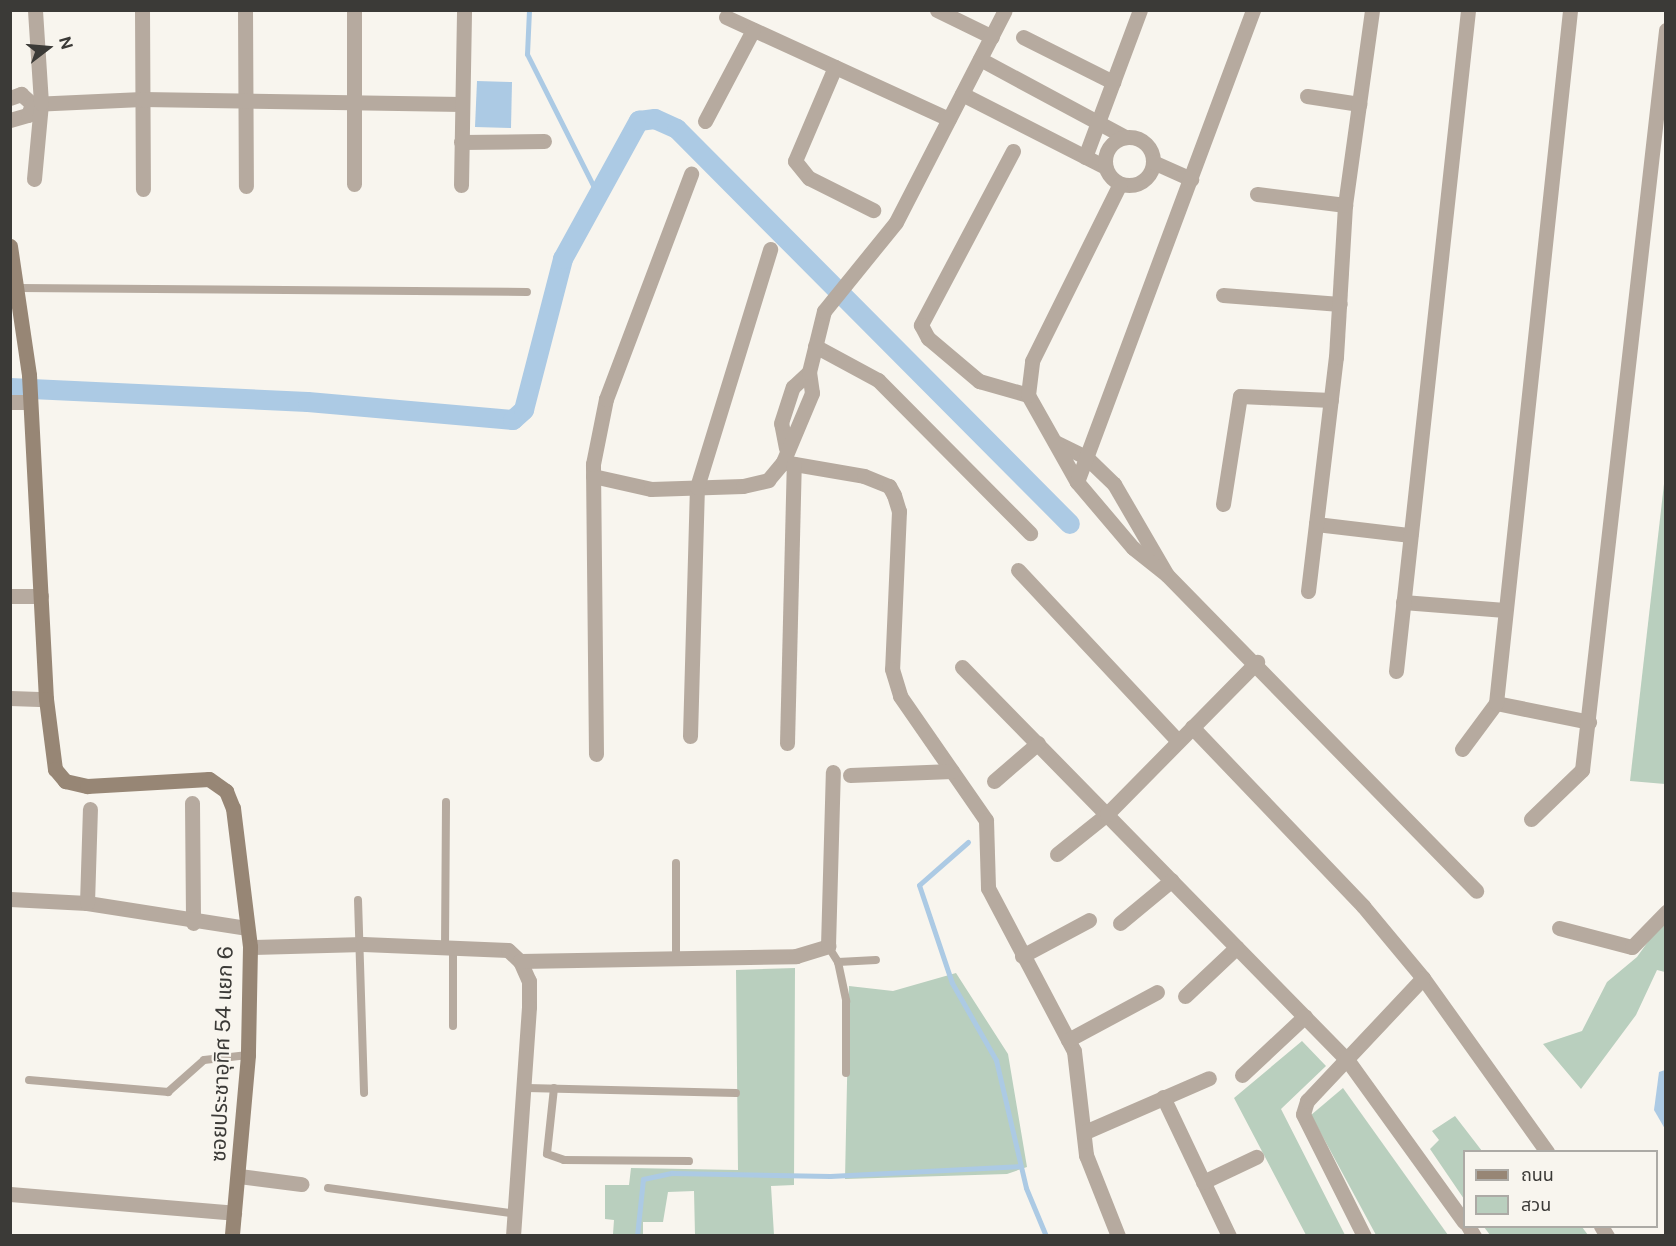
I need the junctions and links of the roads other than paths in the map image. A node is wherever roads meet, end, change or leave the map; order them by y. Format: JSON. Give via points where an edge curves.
{"nodes":[{"id":1,"x":35,"y":10,"type":"edge"},
{"id":2,"x":142,"y":10,"type":"edge"},
{"id":3,"x":245,"y":10,"type":"edge"},
{"id":4,"x":354,"y":10,"type":"edge"},
{"id":5,"x":464,"y":10,"type":"edge"},
{"id":6,"x":937,"y":10,"type":"edge"},
{"id":7,"x":1005,"y":10,"type":"edge"},
{"id":8,"x":1140,"y":10,"type":"edge"},
{"id":9,"x":1253,"y":10,"type":"edge"},
{"id":10,"x":1372,"y":10,"type":"edge"},
{"id":11,"x":1468,"y":10,"type":"edge"},
{"id":12,"x":1570,"y":10,"type":"edge"},
{"id":13,"x":726,"y":17,"type":"dead end"},
{"id":14,"x":753,"y":30,"type":"junction"},
{"id":15,"x":1665,"y":30,"type":"edge"},
{"id":16,"x":992,"y":37,"type":"junction"},
{"id":17,"x":1023,"y":37,"type":"dead end"},
{"id":18,"x":980,"y":58,"type":"junction"},
{"id":19,"x":835,"y":67,"type":"junction"},
{"id":20,"x":1113,"y":82,"type":"junction"},
{"id":21,"x":962,"y":94,"type":"junction"},
{"id":22,"x":1307,"y":96,"type":"dead end"},
{"id":23,"x":10,"y":98,"type":"edge"},
{"id":24,"x":142,"y":99,"type":"junction"},
{"id":25,"x":246,"y":100,"type":"junction"},
{"id":26,"x":354,"y":102,"type":"junction"},
{"id":27,"x":36,"y":103,"type":"junction"},
{"id":28,"x":462,"y":104,"type":"junction"},
{"id":29,"x":1359,"y":104,"type":"junction"},
{"id":30,"x":949,"y":119,"type":"junction"},
{"id":31,"x":10,"y":120,"type":"edge"},
{"id":32,"x":705,"y":121,"type":"dead end"},
{"id":33,"x":1098,"y":122,"type":"junction"},
{"id":34,"x":1125,"y":137,"type":"junction"},
{"id":35,"x":544,"y":141,"type":"dead end"},
{"id":36,"x":461,"y":142,"type":"junction"},
{"id":37,"x":1013,"y":151,"type":"dead end"},
{"id":38,"x":1085,"y":157,"type":"junction"},
{"id":39,"x":1154,"y":162,"type":"junction"},
{"id":40,"x":1105,"y":167,"type":"junction"},
{"id":41,"x":691,"y":174,"type":"dead end"},
{"id":42,"x":34,"y":178,"type":"dead end"},
{"id":43,"x":1191,"y":179,"type":"junction"},
{"id":44,"x":354,"y":184,"type":"dead end"},
{"id":45,"x":1120,"y":184,"type":"junction"},
{"id":46,"x":461,"y":185,"type":"dead end"},
{"id":47,"x":246,"y":186,"type":"dead end"},
{"id":48,"x":143,"y":189,"type":"dead end"},
{"id":49,"x":1257,"y":194,"type":"dead end"},
{"id":50,"x":1345,"y":205,"type":"junction"},
{"id":51,"x":873,"y":210,"type":"dead end"},
{"id":52,"x":10,"y":246,"type":"edge"},
{"id":53,"x":770,"y":249,"type":"dead end"},
{"id":54,"x":19,"y":288,"type":"junction"},
{"id":55,"x":527,"y":292,"type":"dead end"},
{"id":56,"x":1223,"y":295,"type":"dead end"},
{"id":57,"x":1340,"y":304,"type":"junction"},
{"id":58,"x":815,"y":346,"type":"junction"},
{"id":59,"x":1028,"y":395,"type":"junction"},
{"id":60,"x":1331,"y":400,"type":"junction"},
{"id":61,"x":10,"y":402,"type":"edge"},
{"id":62,"x":27,"y":402,"type":"junction"},
{"id":63,"x":1055,"y":442,"type":"junction"},
{"id":64,"x":1086,"y":457,"type":"junction"},
{"id":65,"x":788,"y":458,"type":"junction"},
{"id":66,"x":593,"y":476,"type":"junction"},
{"id":67,"x":1077,"y":482,"type":"junction"},
{"id":68,"x":697,"y":488,"type":"junction"},
{"id":69,"x":1223,"y":504,"type":"dead end"},
{"id":70,"x":1316,"y":524,"type":"junction"},
{"id":71,"x":1030,"y":533,"type":"dead end"},
{"id":72,"x":1410,"y":536,"type":"junction"},
{"id":73,"x":1018,"y":570,"type":"dead end"},
{"id":74,"x":1167,"y":575,"type":"junction"},
{"id":75,"x":1308,"y":591,"type":"dead end"},
{"id":76,"x":10,"y":596,"type":"edge"},
{"id":77,"x":41,"y":596,"type":"junction"},
{"id":78,"x":1403,"y":602,"type":"junction"},
{"id":79,"x":1505,"y":610,"type":"junction"},
{"id":80,"x":1257,"y":662,"type":"junction"},
{"id":81,"x":962,"y":667,"type":"dead end"},
{"id":82,"x":1396,"y":671,"type":"dead end"},
{"id":83,"x":10,"y":698,"type":"edge"},
{"id":84,"x":46,"y":699,"type":"junction"},
{"id":85,"x":1496,"y":703,"type":"junction"},
{"id":86,"x":1588,"y":722,"type":"junction"},
{"id":87,"x":1192,"y":727,"type":"junction"},
{"id":88,"x":690,"y":736,"type":"dead end"},
{"id":89,"x":1178,"y":741,"type":"junction"},
{"id":90,"x":787,"y":743,"type":"dead end"},
{"id":91,"x":1038,"y":743,"type":"junction"},
{"id":92,"x":1462,"y":749,"type":"dead end"},
{"id":93,"x":596,"y":754,"type":"dead end"},
{"id":94,"x":952,"y":771,"type":"junction"},
{"id":95,"x":832,"y":772,"type":"dead end"},
{"id":96,"x":850,"y":775,"type":"dead end"},
{"id":97,"x":994,"y":782,"type":"dead end"},
{"id":98,"x":446,"y":802,"type":"dead end"},
{"id":99,"x":192,"y":803,"type":"dead end"},
{"id":100,"x":90,"y":809,"type":"dead end"},
{"id":101,"x":1107,"y":814,"type":"junction"},
{"id":102,"x":1531,"y":819,"type":"dead end"},
{"id":103,"x":1057,"y":854,"type":"dead end"},
{"id":104,"x":676,"y":863,"type":"dead end"},
{"id":105,"x":1172,"y":880,"type":"junction"},
{"id":106,"x":1476,"y":891,"type":"dead end"},
{"id":107,"x":10,"y":899,"type":"edge"},
{"id":108,"x":358,"y":900,"type":"dead end"},
{"id":109,"x":87,"y":903,"type":"junction"},
{"id":110,"x":1665,"y":912,"type":"edge"},
{"id":111,"x":1089,"y":920,"type":"dead end"},
{"id":112,"x":193,"y":923,"type":"junction"},
{"id":113,"x":1120,"y":923,"type":"dead end"},
{"id":114,"x":246,"y":928,"type":"junction"},
{"id":115,"x":1559,"y":928,"type":"dead end"},
{"id":116,"x":363,"y":944,"type":"junction"},
{"id":117,"x":828,"y":946,"type":"junction"},
{"id":118,"x":250,"y":947,"type":"junction"},
{"id":119,"x":1237,"y":947,"type":"junction"},
{"id":120,"x":449,"y":948,"type":"junction"},
{"id":121,"x":676,"y":956,"type":"junction"},
{"id":122,"x":1022,"y":956,"type":"junction"},
{"id":123,"x":876,"y":960,"type":"dead end"},
{"id":124,"x":520,"y":961,"type":"junction"},
{"id":125,"x":838,"y":962,"type":"junction"},
{"id":126,"x":1423,"y":978,"type":"junction"},
{"id":127,"x":1157,"y":993,"type":"dead end"},
{"id":128,"x":1185,"y":996,"type":"dead end"},
{"id":129,"x":1305,"y":1016,"type":"junction"},
{"id":130,"x":453,"y":1026,"type":"dead end"},
{"id":131,"x":1068,"y":1040,"type":"junction"},
{"id":132,"x":248,"y":1055,"type":"junction"},
{"id":133,"x":1348,"y":1061,"type":"junction"},
{"id":134,"x":846,"y":1073,"type":"dead end"},
{"id":135,"x":1242,"y":1076,"type":"dead end"},
{"id":136,"x":1209,"y":1078,"type":"dead end"},
{"id":137,"x":29,"y":1080,"type":"dead end"},
{"id":138,"x":527,"y":1088,"type":"junction"},
{"id":139,"x":555,"y":1088,"type":"junction"},
{"id":140,"x":364,"y":1093,"type":"dead end"},
{"id":141,"x":736,"y":1093,"type":"dead end"},
{"id":142,"x":1163,"y":1097,"type":"junction"},
{"id":143,"x":1084,"y":1132,"type":"junction"},
{"id":144,"x":1546,"y":1150,"type":"edge"},
{"id":145,"x":1256,"y":1157,"type":"dead end"},
{"id":146,"x":689,"y":1161,"type":"dead end"},
{"id":147,"x":239,"y":1176,"type":"junction"},
{"id":148,"x":1203,"y":1182,"type":"junction"},
{"id":149,"x":302,"y":1184,"type":"dead end"},
{"id":150,"x":328,"y":1188,"type":"dead end"},
{"id":151,"x":10,"y":1194,"type":"edge"},
{"id":152,"x":234,"y":1213,"type":"junction"},
{"id":153,"x":517,"y":1214,"type":"junction"},
{"id":154,"x":1463,"y":1221,"type":"edge"},
{"id":155,"x":231,"y":1236,"type":"edge"},
{"id":156,"x":513,"y":1236,"type":"edge"},
{"id":157,"x":1118,"y":1236,"type":"edge"},
{"id":158,"x":1228,"y":1236,"type":"edge"},
{"id":159,"x":1364,"y":1236,"type":"edge"}],
"edges":[{"from":1,"to":27,"type":"street"},
{"from":2,"to":24,"type":"street"},
{"from":3,"to":25,"type":"street"},
{"from":4,"to":26,"type":"street"},
{"from":5,"to":28,"type":"street"},
{"from":6,"to":16,"type":"street"},
{"from":7,"to":16,"type":"street"},
{"from":8,"to":20,"type":"street"},
{"from":9,"to":43,"type":"street"},
{"from":10,"to":29,"type":"street"},
{"from":11,"to":72,"type":"street"},
{"from":12,"to":79,"type":"street"},
{"from":13,"to":14,"type":"street"},
{"from":14,"to":19,"type":"street"},
{"from":14,"to":32,"type":"street"},
{"from":15,"to":86,"type":"street"},
{"from":16,"to":18,"type":"street"},
{"from":17,"to":20,"type":"street"},
{"from":18,"to":21,"type":"street"},
{"from":18,"to":33,"type":"street"},
{"from":19,"to":30,"type":"street"},
{"from":19,"to":51,"type":"street","via":[[795,161],[809,178]]},
{"from":20,"to":33,"type":"street"},
{"from":21,"to":30,"type":"street"},
{"from":21,"to":38,"type":"street"},
{"from":22,"to":29,"type":"street"},
{"from":23,"to":27,"type":"street","via":[[21,94]]},
{"from":24,"to":25,"type":"street"},
{"from":24,"to":27,"type":"street"},
{"from":24,"to":48,"type":"street"},
{"from":25,"to":26,"type":"street"},
{"from":25,"to":47,"type":"street"},
{"from":26,"to":28,"type":"street"},
{"from":26,"to":44,"type":"street"},
{"from":27,"to":31,"type":"street","via":[[28,116]]},
{"from":27,"to":42,"type":"street"},
{"from":28,"to":36,"type":"street"},
{"from":29,"to":50,"type":"street"},
{"from":30,"to":58,"type":"street","via":[[896,222],[830,300]]},
{"from":33,"to":34,"type":"street"},
{"from":33,"to":38,"type":"street"},
{"from":34,"to":39,"type":"street","via":[[1148,146]]},
{"from":34,"to":40,"type":"street","via":[[1111,144]]},
{"from":35,"to":36,"type":"street"},
{"from":36,"to":46,"type":"street"},
{"from":37,"to":59,"type":"street","via":[[921,325],[928,338],[979,381]]},
{"from":38,"to":40,"type":"street"},
{"from":39,"to":43,"type":"street"},
{"from":39,"to":45,"type":"street","via":[[1142,182]]},
{"from":40,"to":45,"type":"street"},
{"from":41,"to":66,"type":"street","via":[[606,399]]},
{"from":43,"to":64,"type":"street"},
{"from":45,"to":59,"type":"street","via":[[1032,361]]},
{"from":49,"to":50,"type":"street"},
{"from":50,"to":57,"type":"street"},
{"from":52,"to":54,"type":"street","name":"ซอยประชาอุทิศ 54 แยก 6"},
{"from":53,"to":68,"type":"street"},
{"from":54,"to":55,"type":"lane"},
{"from":54,"to":62,"type":"street","name":"ซอยประชาอุทิศ 54 แยก 6"},
{"from":56,"to":57,"type":"street"},
{"from":57,"to":60,"type":"street"},
{"from":58,"to":65,"type":"street","via":[[809,372],[793,387],[782,423]]},
{"from":58,"to":71,"type":"street","via":[[878,380]]},
{"from":59,"to":63,"type":"street"},
{"from":60,"to":69,"type":"street","via":[[1240,396]]},
{"from":60,"to":70,"type":"street"},
{"from":61,"to":62,"type":"street"},
{"from":62,"to":77,"type":"street","name":"ซอยประชาอุทิศ 54 แยก 6"},
{"from":63,"to":64,"type":"street"},
{"from":63,"to":67,"type":"street"},
{"from":64,"to":67,"type":"street"},
{"from":64,"to":74,"type":"street","via":[[1114,484]]},
{"from":65,"to":68,"type":"street","via":[[759,484]]},
{"from":65,"to":90,"type":"street"},
{"from":65,"to":94,"type":"street","via":[[864,476],[889,486],[894,495],[899,511],[892,669],[917,725]]},
{"from":66,"to":68,"type":"street","via":[[651,489]]},
{"from":66,"to":93,"type":"street"},
{"from":67,"to":74,"type":"street","via":[[1133,548]]},
{"from":68,"to":88,"type":"street"},
{"from":70,"to":72,"type":"street"},
{"from":70,"to":75,"type":"street"},
{"from":72,"to":78,"type":"street"},
{"from":73,"to":89,"type":"street"},
{"from":74,"to":80,"type":"street"},
{"from":76,"to":77,"type":"street"},
{"from":77,"to":84,"type":"street","name":"ซอยประชาอุทิศ 54 แยก 6"},
{"from":78,"to":79,"type":"street"},
{"from":78,"to":82,"type":"street"},
{"from":79,"to":85,"type":"street"},
{"from":80,"to":87,"type":"street"},
{"from":80,"to":106,"type":"street"},
{"from":81,"to":91,"type":"street"},
{"from":83,"to":84,"type":"street"},
{"from":84,"to":114,"type":"street","name":"ซอยประชาอุทิศ 54 แยก 6","via":[[50,755],[65,781],[87,786],[209,779],[226,791],[233,808]]},
{"from":85,"to":86,"type":"street"},
{"from":85,"to":92,"type":"street"},
{"from":86,"to":102,"type":"street","via":[[1578,778]]},
{"from":87,"to":89,"type":"street"},
{"from":87,"to":126,"type":"street","via":[[1363,906]]},
{"from":89,"to":101,"type":"street"},
{"from":91,"to":97,"type":"street"},
{"from":91,"to":101,"type":"street"},
{"from":94,"to":96,"type":"street"},
{"from":94,"to":122,"type":"street","via":[[986,820],[988,888]]},
{"from":95,"to":117,"type":"street"},
{"from":98,"to":120,"type":"lane"},
{"from":99,"to":112,"type":"street"},
{"from":100,"to":109,"type":"street"},
{"from":101,"to":103,"type":"street"},
{"from":101,"to":105,"type":"street"},
{"from":104,"to":121,"type":"lane"},
{"from":105,"to":113,"type":"street"},
{"from":105,"to":119,"type":"street"},
{"from":107,"to":109,"type":"street"},
{"from":108,"to":116,"type":"lane"},
{"from":109,"to":112,"type":"street"},
{"from":110,"to":115,"type":"street","via":[[1632,947]]},
{"from":111,"to":122,"type":"street"},
{"from":112,"to":114,"type":"street"},
{"from":114,"to":118,"type":"street","name":"ซอยประชาอุทิศ 54 แยก 6"},
{"from":116,"to":118,"type":"street"},
{"from":116,"to":120,"type":"street"},
{"from":116,"to":140,"type":"lane"},
{"from":117,"to":121,"type":"street","via":[[796,956]]},
{"from":117,"to":125,"type":"lane"},
{"from":118,"to":132,"type":"street","name":"ซอยประชาอุทิศ 54 แยก 6"},
{"from":119,"to":128,"type":"street"},
{"from":119,"to":129,"type":"street"},
{"from":120,"to":124,"type":"street","via":[[508,950]]},
{"from":120,"to":130,"type":"lane"},
{"from":121,"to":124,"type":"street"},
{"from":122,"to":131,"type":"street"},
{"from":123,"to":125,"type":"lane"},
{"from":124,"to":138,"type":"street","via":[[529,981]]},
{"from":125,"to":134,"type":"lane","via":[[846,1001]]},
{"from":126,"to":133,"type":"street"},
{"from":126,"to":144,"type":"street"},
{"from":127,"to":131,"type":"street"},
{"from":129,"to":133,"type":"street"},
{"from":129,"to":135,"type":"street"},
{"from":131,"to":143,"type":"street","via":[[1080,1079]]},
{"from":132,"to":137,"type":"lane","via":[[204,1060],[168,1092]]},
{"from":132,"to":147,"type":"street","name":"ซอยประชาอุทิศ 54 แยก 6"},
{"from":133,"to":154,"type":"street"},
{"from":133,"to":159,"type":"street","via":[[1307,1101],[1303,1114]]},
{"from":136,"to":142,"type":"street"},
{"from":138,"to":139,"type":"lane"},
{"from":138,"to":153,"type":"street"},
{"from":139,"to":141,"type":"lane"},
{"from":139,"to":146,"type":"lane","via":[[547,1154],[564,1161]]},
{"from":142,"to":143,"type":"street"},
{"from":142,"to":148,"type":"street"},
{"from":143,"to":157,"type":"street","via":[[1095,1188]]},
{"from":145,"to":148,"type":"street"},
{"from":147,"to":149,"type":"street"},
{"from":147,"to":152,"type":"street","name":"ซอยประชาอุทิศ 54 แยก 6"},
{"from":148,"to":158,"type":"street"},
{"from":150,"to":153,"type":"lane"},
{"from":151,"to":152,"type":"street"},
{"from":152,"to":155,"type":"street","name":"ซอยประชาอุทิศ 54 แยก 6"},
{"from":153,"to":156,"type":"street"}]}
